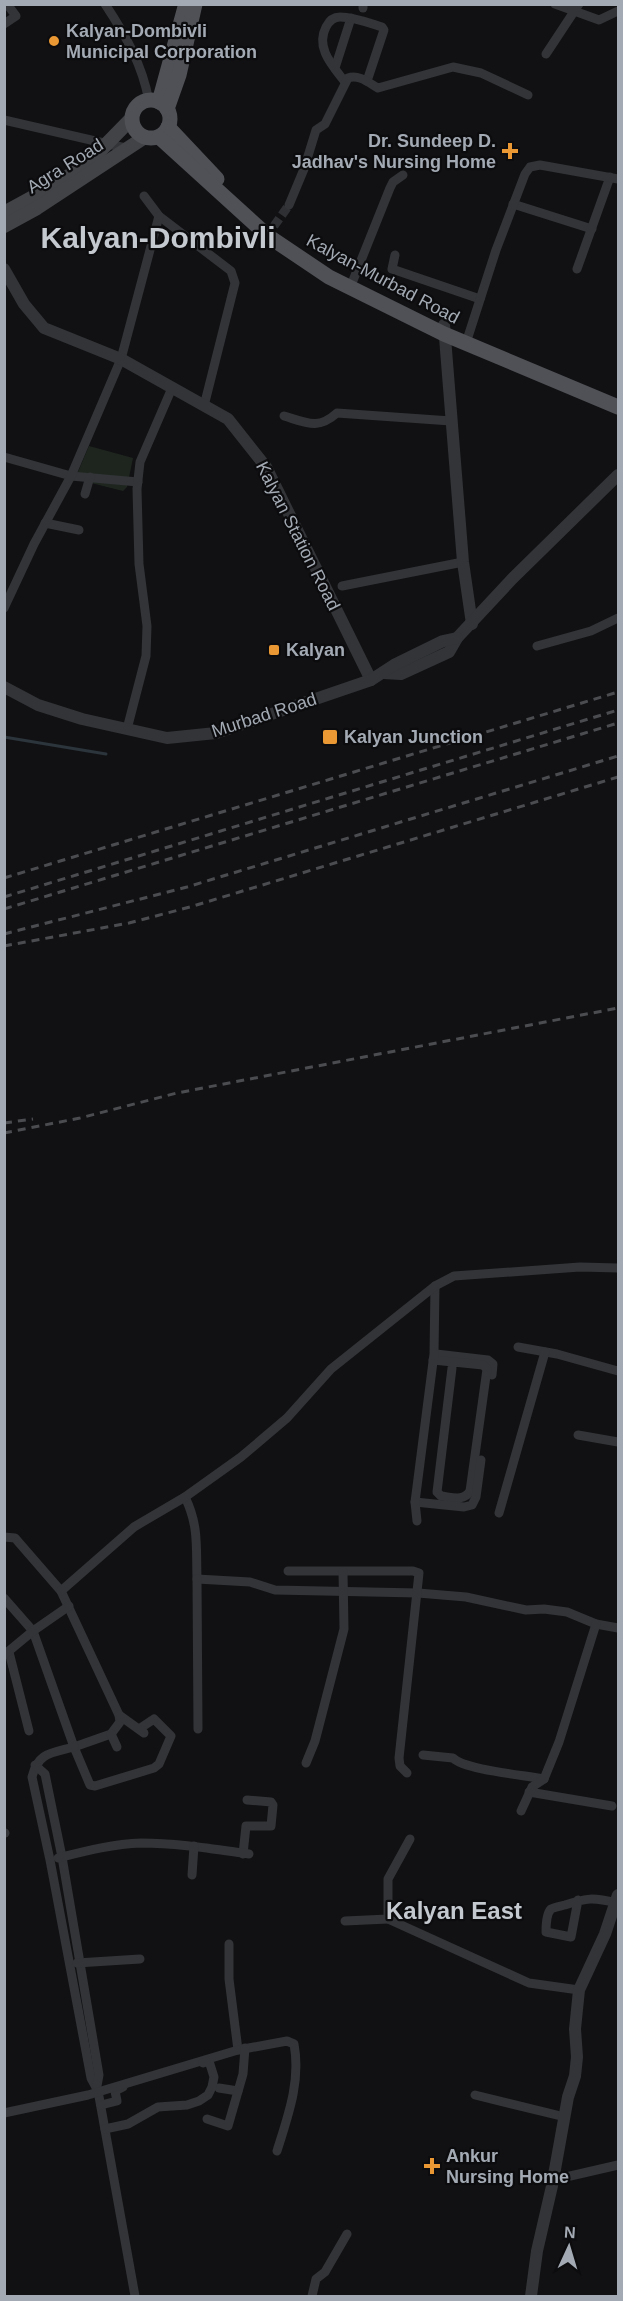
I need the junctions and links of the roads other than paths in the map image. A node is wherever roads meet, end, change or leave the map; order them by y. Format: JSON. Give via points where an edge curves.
{"nodes":[{"id":1,"x":7,"y":4,"type":"edge"},
{"id":2,"x":105,"y":4,"type":"edge"},
{"id":3,"x":185,"y":4,"type":"edge"},
{"id":4,"x":195,"y":4,"type":"edge"},
{"id":5,"x":555,"y":4,"type":"edge"},
{"id":6,"x":575,"y":8,"type":"edge"},
{"id":7,"x":618,"y":11,"type":"edge"},
{"id":8,"x":351,"y":18,"type":"junction"},
{"id":9,"x":4,"y":24,"type":"edge"},
{"id":10,"x":546,"y":54,"type":"dead end"},
{"id":11,"x":335,"y":68,"type":"junction"},
{"id":12,"x":367,"y":81,"type":"junction"},
{"id":13,"x":345,"y":82,"type":"junction"},
{"id":14,"x":528,"y":94,"type":"dead end"},
{"id":15,"x":158,"y":104,"type":"junction"},
{"id":16,"x":132,"y":118,"type":"junction"},
{"id":17,"x":4,"y":120,"type":"edge"},
{"id":18,"x":157,"y":134,"type":"junction"},
{"id":19,"x":108,"y":142,"type":"junction"},
{"id":20,"x":130,"y":148,"type":"junction"},
{"id":21,"x":93,"y":165,"type":"junction"},
{"id":22,"x":403,"y":175,"type":"dead end"},
{"id":23,"x":614,"y":178,"type":"edge"},
{"id":24,"x":144,"y":196,"type":"dead end"},
{"id":25,"x":513,"y":204,"type":"junction"},
{"id":26,"x":289,"y":205,"type":"tunnel mouth"},
{"id":27,"x":159,"y":216,"type":"junction"},
{"id":28,"x":8,"y":217,"type":"edge"},
{"id":29,"x":592,"y":229,"type":"junction"},
{"id":30,"x":395,"y":255,"type":"dead end"},
{"id":31,"x":4,"y":269,"type":"edge"},
{"id":32,"x":577,"y":269,"type":"dead end"},
{"id":33,"x":352,"y":284,"type":"junction"},
{"id":34,"x":480,"y":299,"type":"junction"},
{"id":35,"x":444,"y":330,"type":"junction"},
{"id":36,"x":467,"y":340,"type":"junction"},
{"id":37,"x":121,"y":359,"type":"junction"},
{"id":38,"x":172,"y":388,"type":"junction"},
{"id":39,"x":615,"y":401,"type":"edge"},
{"id":40,"x":204,"y":406,"type":"junction"},
{"id":41,"x":284,"y":416,"type":"dead end"},
{"id":42,"x":451,"y":421,"type":"junction"},
{"id":43,"x":4,"y":457,"type":"edge"},
{"id":44,"x":618,"y":475,"type":"edge"},
{"id":45,"x":71,"y":476,"type":"junction"},
{"id":46,"x":90,"y":477,"type":"junction"},
{"id":47,"x":138,"y":482,"type":"junction"},
{"id":48,"x":85,"y":494,"type":"dead end"},
{"id":49,"x":45,"y":523,"type":"junction"},
{"id":50,"x":79,"y":530,"type":"dead end"},
{"id":51,"x":463,"y":562,"type":"junction"},
{"id":52,"x":342,"y":586,"type":"dead end"},
{"id":53,"x":4,"y":608,"type":"edge"},
{"id":54,"x":618,"y":618,"type":"edge"},
{"id":55,"x":472,"y":624,"type":"junction"},
{"id":56,"x":537,"y":646,"type":"dead end"},
{"id":57,"x":371,"y":680,"type":"junction"},
{"id":58,"x":4,"y":687,"type":"edge"},
{"id":59,"x":127,"y":729,"type":"junction"},
{"id":60,"x":618,"y":1268,"type":"edge"},
{"id":61,"x":435,"y":1286,"type":"junction"},
{"id":62,"x":518,"y":1347,"type":"dead end"},
{"id":63,"x":545,"y":1352,"type":"junction"},
{"id":64,"x":433,"y":1357,"type":"junction"},
{"id":65,"x":452,"y":1368,"type":"dead end"},
{"id":66,"x":618,"y":1371,"type":"edge"},
{"id":67,"x":578,"y":1435,"type":"dead end"},
{"id":68,"x":618,"y":1442,"type":"edge"},
{"id":69,"x":185,"y":1497,"type":"junction"},
{"id":70,"x":416,"y":1502,"type":"junction"},
{"id":71,"x":499,"y":1513,"type":"dead end"},
{"id":72,"x":417,"y":1521,"type":"dead end"},
{"id":73,"x":4,"y":1537,"type":"edge"},
{"id":74,"x":288,"y":1571,"type":"dead end"},
{"id":75,"x":343,"y":1572,"type":"junction"},
{"id":76,"x":197,"y":1578,"type":"junction"},
{"id":77,"x":61,"y":1591,"type":"junction"},
{"id":78,"x":343,"y":1592,"type":"junction"},
{"id":79,"x":418,"y":1593,"type":"junction"},
{"id":80,"x":4,"y":1598,"type":"edge"},
{"id":81,"x":69,"y":1606,"type":"junction"},
{"id":82,"x":596,"y":1624,"type":"junction"},
{"id":83,"x":618,"y":1628,"type":"edge"},
{"id":84,"x":33,"y":1631,"type":"junction"},
{"id":85,"x":7,"y":1654,"type":"edge"},
{"id":86,"x":119,"y":1715,"type":"junction"},
{"id":87,"x":198,"y":1729,"type":"dead end"},
{"id":88,"x":29,"y":1731,"type":"dead end"},
{"id":89,"x":75,"y":1749,"type":"junction"},
{"id":90,"x":423,"y":1755,"type":"dead end"},
{"id":91,"x":306,"y":1763,"type":"dead end"},
{"id":92,"x":35,"y":1765,"type":"junction"},
{"id":93,"x":407,"y":1773,"type":"dead end"},
{"id":94,"x":544,"y":1779,"type":"junction"},
{"id":95,"x":529,"y":1792,"type":"junction"},
{"id":96,"x":247,"y":1800,"type":"dead end"},
{"id":97,"x":612,"y":1806,"type":"dead end"},
{"id":98,"x":52,"y":1810,"type":"junction"},
{"id":99,"x":521,"y":1811,"type":"dead end"},
{"id":100,"x":40,"y":1813,"type":"junction"},
{"id":101,"x":410,"y":1839,"type":"dead end"},
{"id":102,"x":194,"y":1846,"type":"junction"},
{"id":103,"x":62,"y":1857,"type":"junction"},
{"id":104,"x":50,"y":1860,"type":"junction"},
{"id":105,"x":192,"y":1875,"type":"dead end"},
{"id":106,"x":617,"y":1899,"type":"edge"},
{"id":107,"x":578,"y":1900,"type":"junction"},
{"id":108,"x":388,"y":1919,"type":"junction"},
{"id":109,"x":345,"y":1921,"type":"dead end"},
{"id":110,"x":229,"y":1944,"type":"dead end"},
{"id":111,"x":140,"y":1959,"type":"dead end"},
{"id":112,"x":81,"y":1962,"type":"junction"},
{"id":113,"x":69,"y":1964,"type":"junction"},
{"id":114,"x":579,"y":1990,"type":"junction"},
{"id":115,"x":242,"y":2049,"type":"junction"},
{"id":116,"x":159,"y":2075,"type":"junction"},
{"id":117,"x":98,"y":2088,"type":"junction"},
{"id":118,"x":219,"y":2088,"type":"dead end"},
{"id":119,"x":238,"y":2091,"type":"junction"},
{"id":120,"x":475,"y":2095,"type":"dead end"},
{"id":121,"x":101,"y":2105,"type":"junction"},
{"id":122,"x":4,"y":2113,"type":"edge"},
{"id":123,"x":565,"y":2117,"type":"junction"},
{"id":124,"x":207,"y":2119,"type":"dead end"},
{"id":125,"x":105,"y":2129,"type":"junction"},
{"id":126,"x":277,"y":2151,"type":"dead end"},
{"id":127,"x":618,"y":2165,"type":"edge"},
{"id":128,"x":553,"y":2180,"type":"junction"},
{"id":129,"x":347,"y":2234,"type":"dead end"},
{"id":130,"x":135,"y":2296,"type":"edge"},
{"id":131,"x":312,"y":2296,"type":"edge"},
{"id":132,"x":531,"y":2296,"type":"edge"}],
"edges":[{"from":1,"to":9,"type":"street","via":[[16,16]]},
{"from":2,"to":15,"type":"street","via":[[128,38]]},
{"from":3,"to":15,"type":"main road"},
{"from":4,"to":15,"type":"main road","via":[[179,75]]},
{"from":5,"to":6,"type":"street"},
{"from":6,"to":7,"type":"street","via":[[594,19],[605,19]]},
{"from":6,"to":10,"type":"street"},
{"from":8,"to":11,"type":"street"},
{"from":8,"to":11,"type":"street","via":[[338,16],[329,20],[324,30],[322,47]]},
{"from":8,"to":12,"type":"street","via":[[384,30]]},
{"from":11,"to":13,"type":"street"},
{"from":12,"to":13,"type":"street","via":[[355,76]]},
{"from":12,"to":14,"type":"street","via":[[378,88],[453,67],[481,73]]},
{"from":13,"to":26,"type":"street","via":[[325,124],[316,130]]},
{"from":15,"to":16,"type":"main road","via":[[139,104]]},
{"from":15,"to":18,"type":"main road","via":[[170,118]]},
{"from":16,"to":18,"type":"main road","via":[[134,128]]},
{"from":16,"to":19,"type":"main road","name":"Agra Road"},
{"from":17,"to":19,"type":"street"},
{"from":18,"to":20,"type":"main road","name":"Agra Road"},
{"from":18,"to":33,"type":"main road","name":"Kalyan-Murbad Road","via":[[271,231]]},
{"from":19,"to":20,"type":"street"},
{"from":19,"to":21,"type":"main road","name":"Agra Road"},
{"from":20,"to":21,"type":"main road","name":"Agra Road"},
{"from":21,"to":28,"type":"main road","name":"Agra Road"},
{"from":22,"to":33,"type":"street","via":[[390,188]]},
{"from":23,"to":25,"type":"street","via":[[534,165],[525,174]]},
{"from":23,"to":29,"type":"street"},
{"from":24,"to":27,"type":"street"},
{"from":25,"to":29,"type":"street"},
{"from":25,"to":34,"type":"street"},
{"from":27,"to":37,"type":"street"},
{"from":27,"to":40,"type":"street","via":[[231,271],[235,283]]},
{"from":29,"to":32,"type":"street"},
{"from":30,"to":34,"type":"street","via":[[392,269]]},
{"from":31,"to":37,"type":"street","name":"Kalyan Station Road","via":[[24,304],[44,328]]},
{"from":33,"to":35,"type":"main road","name":"Kalyan-Murbad Road"},
{"from":34,"to":36,"type":"street"},
{"from":35,"to":36,"type":"main road","name":"Kalyan-Murbad Road"},
{"from":35,"to":42,"type":"street"},
{"from":36,"to":39,"type":"main road","name":"Kalyan-Murbad Road"},
{"from":37,"to":38,"type":"street","name":"Kalyan Station Road"},
{"from":37,"to":45,"type":"street"},
{"from":38,"to":40,"type":"street","name":"Kalyan Station Road"},
{"from":38,"to":47,"type":"street","via":[[140,462]]},
{"from":40,"to":57,"type":"street","name":"Kalyan Station Road","via":[[228,419],[266,466]]},
{"from":41,"to":42,"type":"street","via":[[313,425],[327,422],[337,413]]},
{"from":42,"to":51,"type":"street"},
{"from":43,"to":45,"type":"street"},
{"from":44,"to":55,"type":"street","name":"Murbad Road"},
{"from":45,"to":46,"type":"street"},
{"from":45,"to":49,"type":"street"},
{"from":46,"to":47,"type":"street"},
{"from":46,"to":48,"type":"street"},
{"from":47,"to":59,"type":"street","via":[[146,656]]},
{"from":49,"to":50,"type":"street"},
{"from":49,"to":53,"type":"street"},
{"from":51,"to":52,"type":"street"},
{"from":51,"to":55,"type":"street"},
{"from":54,"to":56,"type":"street","via":[[591,631]]},
{"from":55,"to":57,"type":"street","name":"Murbad Road","via":[[449,652],[401,674],[384,673]]},
{"from":57,"to":59,"type":"street","name":"Murbad Road","via":[[216,733],[167,738]]},
{"from":58,"to":59,"type":"street","name":"Murbad Road","via":[[38,705]]},
{"from":60,"to":61,"type":"street","via":[[454,1276]]},
{"from":61,"to":64,"type":"street"},
{"from":61,"to":69,"type":"street","via":[[331,1369],[287,1418],[241,1457]]},
{"from":62,"to":63,"type":"street"},
{"from":63,"to":66,"type":"street"},
{"from":63,"to":71,"type":"street"},
{"from":64,"to":65,"type":"street","via":[[483,1365],[487,1369],[470,1491],[462,1498],[437,1492]]},
{"from":64,"to":70,"type":"street"},
{"from":64,"to":70,"type":"street","via":[[484,1359],[493,1367],[475,1501],[469,1507]]},
{"from":67,"to":68,"type":"street"},
{"from":69,"to":76,"type":"street","via":[[196,1526]]},
{"from":69,"to":77,"type":"street","via":[[134,1527]]},
{"from":70,"to":72,"type":"street"},
{"from":73,"to":77,"type":"street","via":[[15,1538]]},
{"from":74,"to":75,"type":"street"},
{"from":75,"to":78,"type":"street"},
{"from":75,"to":79,"type":"street","via":[[417,1572]]},
{"from":76,"to":78,"type":"street","via":[[250,1582],[275,1590]]},
{"from":76,"to":87,"type":"street"},
{"from":77,"to":81,"type":"street"},
{"from":78,"to":79,"type":"street"},
{"from":78,"to":91,"type":"street","via":[[344,1629]]},
{"from":79,"to":82,"type":"street","via":[[466,1597],[526,1610],[567,1612]]},
{"from":79,"to":93,"type":"street","via":[[399,1758]]},
{"from":80,"to":84,"type":"street"},
{"from":81,"to":84,"type":"street"},
{"from":81,"to":86,"type":"street"},
{"from":82,"to":83,"type":"street"},
{"from":82,"to":94,"type":"street"},
{"from":84,"to":85,"type":"street"},
{"from":84,"to":89,"type":"street"},
{"from":85,"to":88,"type":"street"},
{"from":86,"to":89,"type":"street","via":[[114,1740]]},
{"from":86,"to":89,"type":"street","via":[[142,1731],[154,1719],[171,1737],[154,1768],[92,1786]]},
{"from":89,"to":92,"type":"street","via":[[42,1756]]},
{"from":90,"to":94,"type":"street"},
{"from":92,"to":98,"type":"street","via":[[45,1774]]},
{"from":92,"to":100,"type":"street","via":[[32,1777]]},
{"from":94,"to":95,"type":"street"},
{"from":95,"to":97,"type":"street"},
{"from":95,"to":99,"type":"street"},
{"from":96,"to":102,"type":"street","via":[[273,1805],[271,1826],[246,1826],[246,1854]]},
{"from":98,"to":100,"type":"street"},
{"from":98,"to":103,"type":"street"},
{"from":100,"to":104,"type":"street"},
{"from":101,"to":108,"type":"street","via":[[388,1879]]},
{"from":102,"to":103,"type":"street","via":[[130,1844]]},
{"from":102,"to":105,"type":"street"},
{"from":103,"to":104,"type":"street"},
{"from":103,"to":112,"type":"street"},
{"from":104,"to":113,"type":"street"},
{"from":106,"to":107,"type":"street"},
{"from":106,"to":114,"type":"street"},
{"from":107,"to":107,"type":"street","via":[[571,1937],[546,1932],[550,1910]]},
{"from":108,"to":109,"type":"street"},
{"from":108,"to":114,"type":"street","via":[[529,1983]]},
{"from":110,"to":115,"type":"street","via":[[228,1979]]},
{"from":111,"to":112,"type":"street"},
{"from":112,"to":113,"type":"street"},
{"from":112,"to":117,"type":"street"},
{"from":113,"to":117,"type":"street","via":[[91,2078]]},
{"from":114,"to":123,"type":"street","via":[[575,2076]]},
{"from":115,"to":116,"type":"street"},
{"from":115,"to":119,"type":"street"},
{"from":115,"to":126,"type":"street","via":[[288,2041],[294,2044],[294,2097]]},
{"from":116,"to":117,"type":"street"},
{"from":116,"to":121,"type":"street","via":[[116,2089],[117,2101]]},
{"from":116,"to":125,"type":"street","via":[[209,2061],[214,2077],[208,2095],[199,2101],[158,2107],[128,2124]]},
{"from":117,"to":121,"type":"street"},
{"from":117,"to":122,"type":"street","via":[[88,2095]]},
{"from":118,"to":119,"type":"street"},
{"from":119,"to":124,"type":"street","via":[[228,2126]]},
{"from":120,"to":123,"type":"street"},
{"from":121,"to":125,"type":"street"},
{"from":123,"to":128,"type":"street"},
{"from":125,"to":130,"type":"street"},
{"from":127,"to":128,"type":"street"},
{"from":128,"to":132,"type":"street"},
{"from":129,"to":131,"type":"street","via":[[325,2272],[316,2279]]}]}
